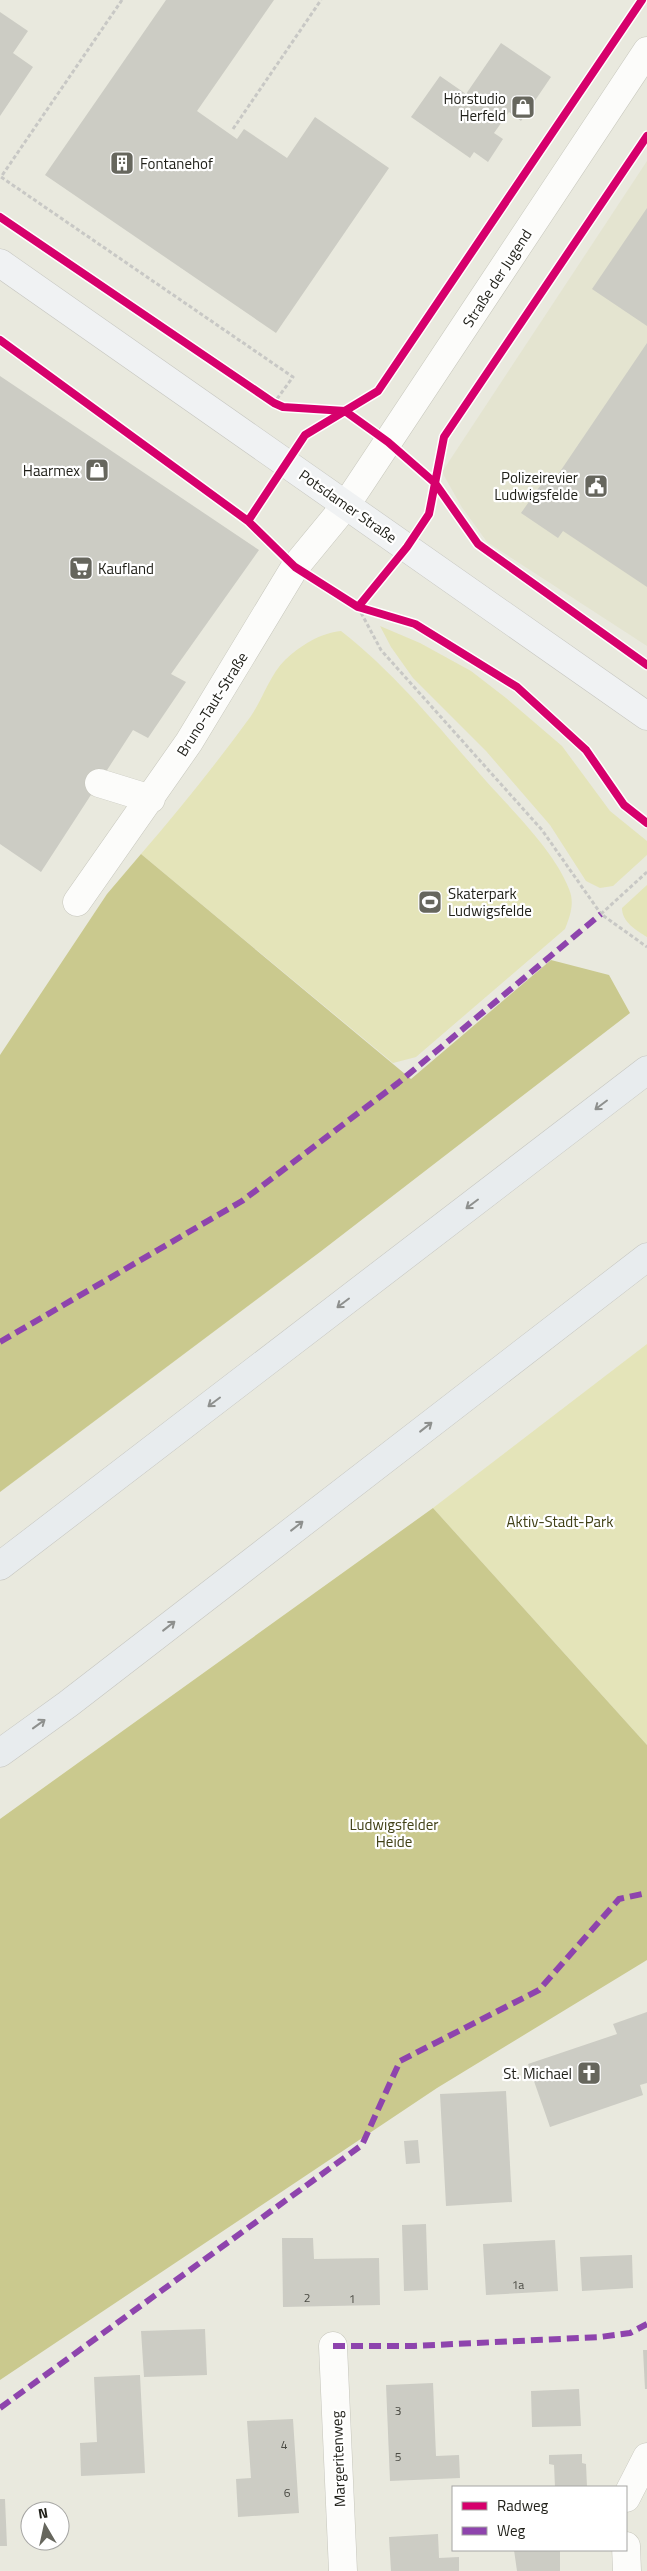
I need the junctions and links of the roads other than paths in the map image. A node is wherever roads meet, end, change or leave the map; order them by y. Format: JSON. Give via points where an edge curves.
{"nodes":[{"id":1,"x":647,"y":51,"type":"edge"},
{"id":2,"x":0,"y":263,"type":"edge"},
{"id":3,"x":346,"y":505,"type":"junction"},
{"id":4,"x":647,"y":716,"type":"edge"},
{"id":5,"x":98,"y":784,"type":"dead end"},
{"id":6,"x":151,"y":799,"type":"junction"},
{"id":7,"x":78,"y":902,"type":"dead end"},
{"id":8,"x":643,"y":1073,"type":"edge"},
{"id":9,"x":647,"y":1257,"type":"edge"},
{"id":10,"x":0,"y":1566,"type":"edge"},
{"id":11,"x":0,"y":1753,"type":"edge"},
{"id":12,"x":333,"y":2346,"type":"dead end"},
{"id":13,"x":647,"y":2457,"type":"edge"},
{"id":14,"x":627,"y":2496,"type":"edge"},
{"id":15,"x":626,"y":2551,"type":"edge"},
{"id":16,"x":342,"y":2571,"type":"edge"},
{"id":17,"x":627,"y":2571,"type":"edge"}],
"edges":[{"from":1,"to":3,"type":"street","name":"Straße der Jugend"},
{"from":2,"to":3,"type":"main road","name":"Potsdamer Straße"},
{"from":3,"to":4,"type":"main road","name":"Potsdamer Straße"},
{"from":3,"to":6,"type":"street","name":"Bruno-Taut-Straße","via":[[295,567]]},
{"from":5,"to":6,"type":"street"},
{"from":6,"to":7,"type":"street","name":"Bruno-Taut-Straße"},
{"from":8,"to":10,"type":"highway","one_way":true},
{"from":11,"to":9,"type":"highway","one_way":true,"via":[[76,1698]]},
{"from":12,"to":16,"type":"street","name":"Margeritenweg"},
{"from":13,"to":14,"type":"street"},
{"from":15,"to":17,"type":"street"}]}
